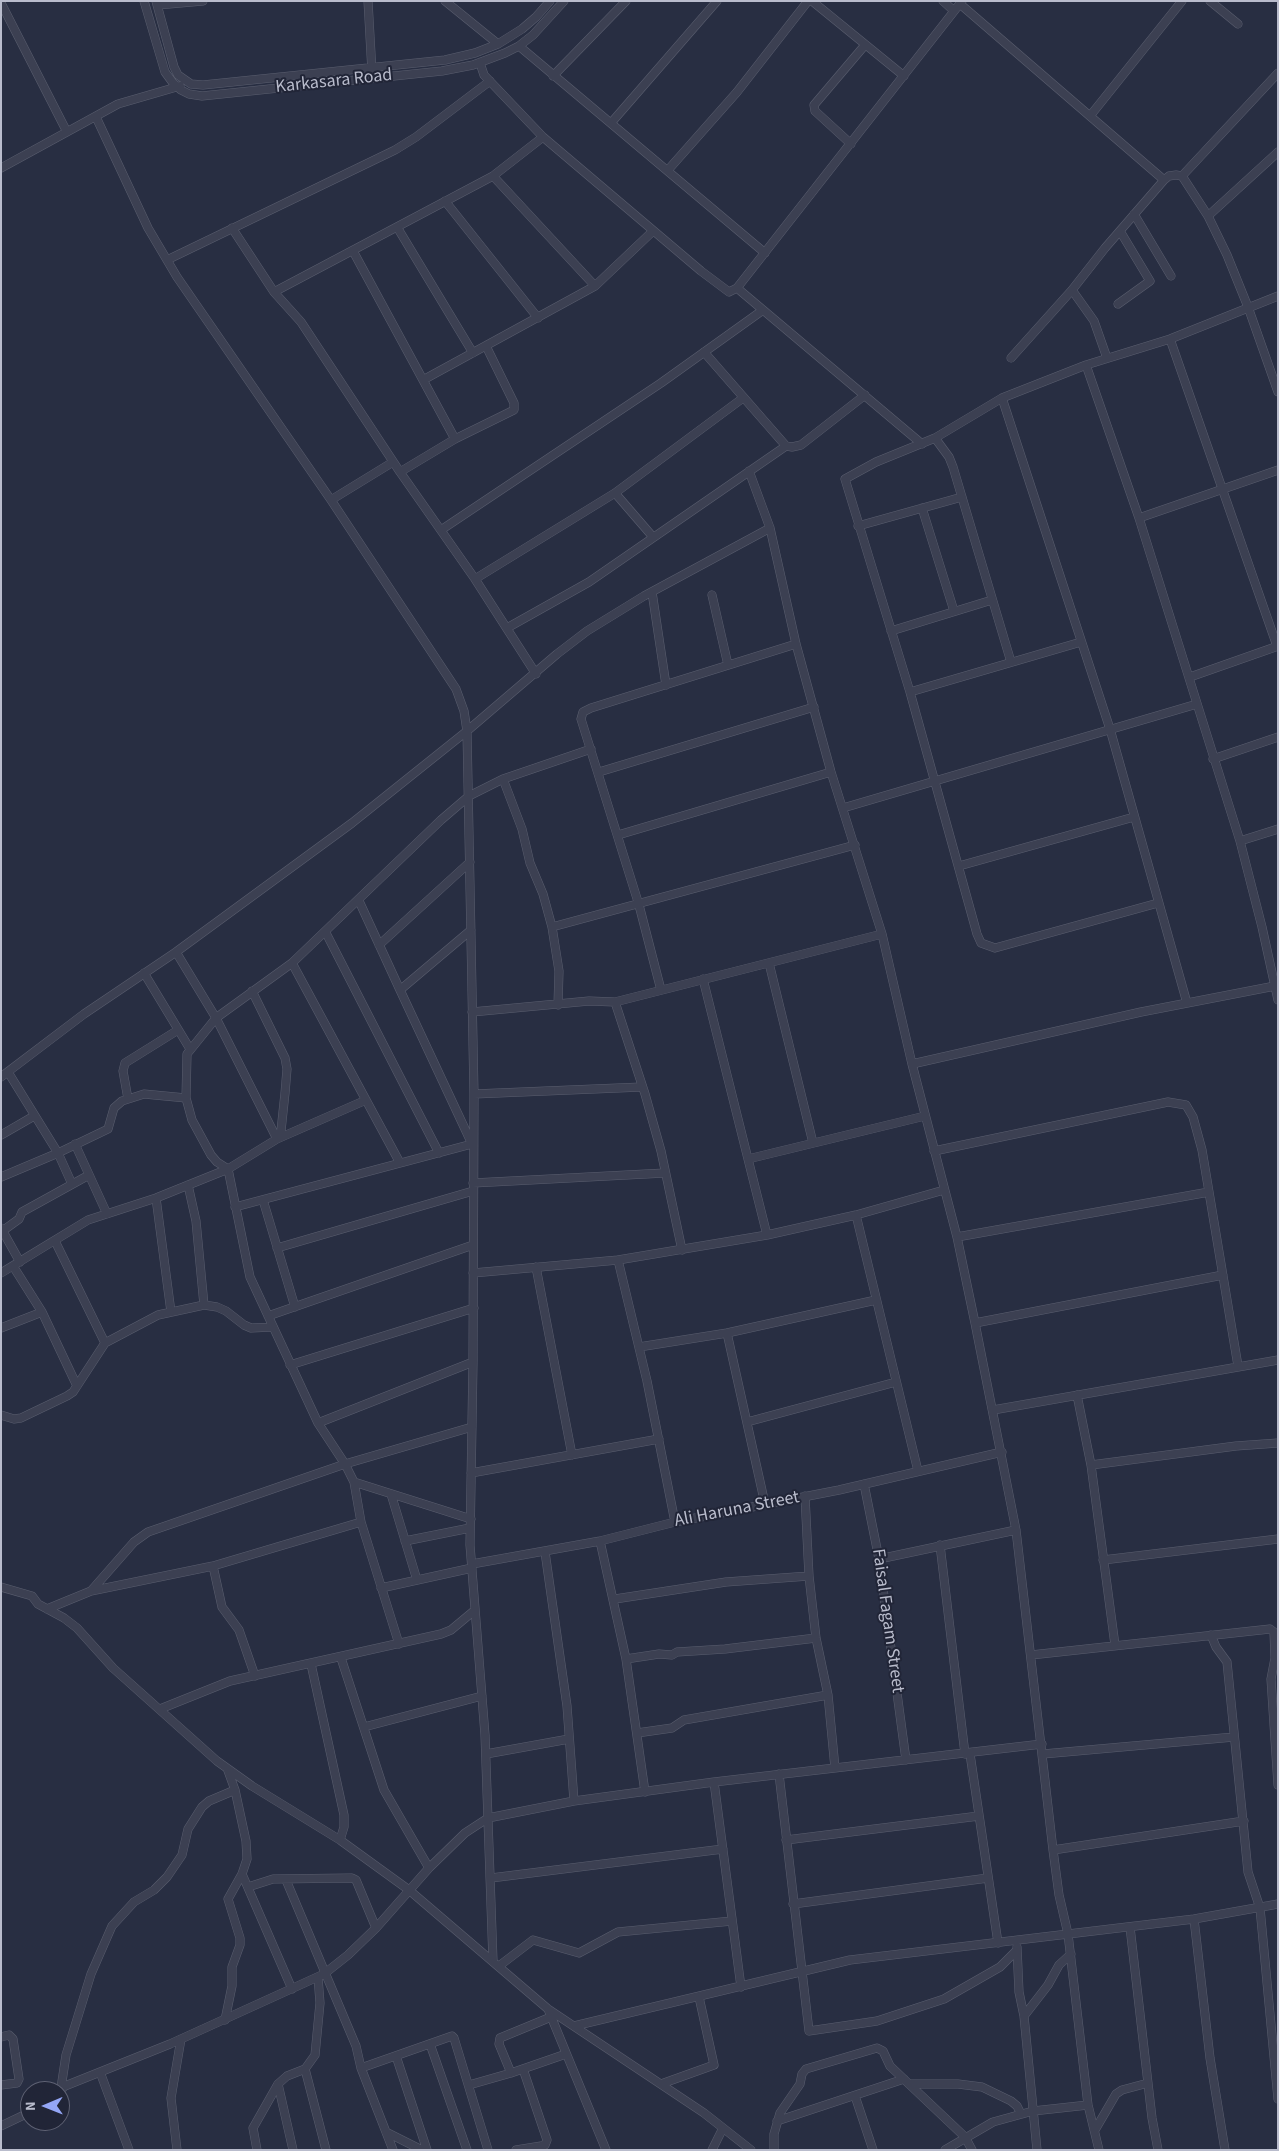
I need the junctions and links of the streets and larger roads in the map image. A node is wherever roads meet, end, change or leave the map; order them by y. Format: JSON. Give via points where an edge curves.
{"nodes":[{"id":1,"x":144,"y":1,"type":"edge"},
{"id":2,"x":203,"y":1,"type":"edge"},
{"id":3,"x":368,"y":1,"type":"edge"},
{"id":4,"x":446,"y":1,"type":"edge"},
{"id":5,"x":550,"y":1,"type":"edge"},
{"id":6,"x":564,"y":1,"type":"edge"},
{"id":7,"x":626,"y":1,"type":"edge"},
{"id":8,"x":717,"y":1,"type":"edge"},
{"id":9,"x":808,"y":1,"type":"edge"},
{"id":10,"x":812,"y":1,"type":"edge"},
{"id":11,"x":943,"y":1,"type":"edge"},
{"id":12,"x":1182,"y":1,"type":"edge"},
{"id":13,"x":1210,"y":1,"type":"edge"},
{"id":14,"x":1,"y":3,"type":"edge"},
{"id":15,"x":157,"y":3,"type":"edge"},
{"id":16,"x":961,"y":3,"type":"edge"},
{"id":17,"x":954,"y":11,"type":"junction"},
{"id":18,"x":1238,"y":24,"type":"dead end"},
{"id":19,"x":498,"y":44,"type":"junction"},
{"id":20,"x":866,"y":45,"type":"junction"},
{"id":21,"x":518,"y":46,"type":"junction"},
{"id":22,"x":480,"y":63,"type":"junction"},
{"id":23,"x":372,"y":67,"type":"junction"},
{"id":24,"x":1278,"y":73,"type":"edge"},
{"id":25,"x":553,"y":76,"type":"junction"},
{"id":26,"x":904,"y":76,"type":"junction"},
{"id":27,"x":373,"y":78,"type":"junction"},
{"id":28,"x":490,"y":82,"type":"junction"},
{"id":29,"x":190,"y":83,"type":"junction"},
{"id":30,"x":177,"y":87,"type":"junction"},
{"id":31,"x":1090,"y":116,"type":"junction"},
{"id":32,"x":96,"y":117,"type":"junction"},
{"id":33,"x":610,"y":123,"type":"junction"},
{"id":34,"x":67,"y":132,"type":"junction"},
{"id":35,"x":543,"y":137,"type":"junction"},
{"id":36,"x":851,"y":144,"type":"junction"},
{"id":37,"x":1278,"y":152,"type":"edge"},
{"id":38,"x":1,"y":168,"type":"edge"},
{"id":39,"x":668,"y":170,"type":"junction"},
{"id":40,"x":493,"y":176,"type":"junction"},
{"id":41,"x":1182,"y":176,"type":"junction"},
{"id":42,"x":1164,"y":180,"type":"junction"},
{"id":43,"x":445,"y":201,"type":"junction"},
{"id":44,"x":1134,"y":214,"type":"junction"},
{"id":45,"x":1208,"y":216,"type":"junction"},
{"id":46,"x":397,"y":227,"type":"junction"},
{"id":47,"x":232,"y":228,"type":"junction"},
{"id":48,"x":1120,"y":230,"type":"junction"},
{"id":49,"x":653,"y":231,"type":"junction"},
{"id":50,"x":353,"y":251,"type":"junction"},
{"id":51,"x":765,"y":253,"type":"junction"},
{"id":52,"x":166,"y":260,"type":"junction"},
{"id":53,"x":1171,"y":276,"type":"dead end"},
{"id":54,"x":594,"y":286,"type":"junction"},
{"id":55,"x":737,"y":288,"type":"junction"},
{"id":56,"x":1072,"y":290,"type":"junction"},
{"id":57,"x":274,"y":292,"type":"junction"},
{"id":58,"x":1278,"y":296,"type":"edge"},
{"id":59,"x":1118,"y":304,"type":"dead end"},
{"id":60,"x":1248,"y":308,"type":"junction"},
{"id":61,"x":763,"y":310,"type":"junction"},
{"id":62,"x":538,"y":318,"type":"junction"},
{"id":63,"x":1170,"y":339,"type":"junction"},
{"id":64,"x":486,"y":346,"type":"junction"},
{"id":65,"x":704,"y":352,"type":"junction"},
{"id":66,"x":473,"y":353,"type":"junction"},
{"id":67,"x":1011,"y":358,"type":"dead end"},
{"id":68,"x":1108,"y":358,"type":"junction"},
{"id":69,"x":1086,"y":366,"type":"junction"},
{"id":70,"x":1276,"y":379,"type":"edge"},
{"id":71,"x":423,"y":380,"type":"junction"},
{"id":72,"x":1278,"y":392,"type":"edge"},
{"id":73,"x":865,"y":395,"type":"junction"},
{"id":74,"x":743,"y":398,"type":"junction"},
{"id":75,"x":1002,"y":398,"type":"junction"},
{"id":76,"x":935,"y":438,"type":"junction"},
{"id":77,"x":455,"y":440,"type":"junction"},
{"id":78,"x":922,"y":444,"type":"junction"},
{"id":79,"x":786,"y":446,"type":"junction"},
{"id":80,"x":393,"y":462,"type":"junction"},
{"id":81,"x":1278,"y":470,"type":"edge"},
{"id":82,"x":749,"y":471,"type":"junction"},
{"id":83,"x":400,"y":472,"type":"junction"},
{"id":84,"x":1222,"y":490,"type":"junction"},
{"id":85,"x":615,"y":493,"type":"junction"},
{"id":86,"x":962,"y":497,"type":"junction"},
{"id":87,"x":331,"y":500,"type":"junction"},
{"id":88,"x":922,"y":508,"type":"junction"},
{"id":89,"x":1139,"y":518,"type":"junction"},
{"id":90,"x":858,"y":526,"type":"junction"},
{"id":91,"x":770,"y":528,"type":"junction"},
{"id":92,"x":441,"y":530,"type":"junction"},
{"id":93,"x":653,"y":537,"type":"junction"},
{"id":94,"x":475,"y":579,"type":"junction"},
{"id":95,"x":652,"y":592,"type":"junction"},
{"id":96,"x":712,"y":595,"type":"dead end"},
{"id":97,"x":992,"y":600,"type":"junction"},
{"id":98,"x":954,"y":611,"type":"junction"},
{"id":99,"x":507,"y":628,"type":"junction"},
{"id":100,"x":890,"y":631,"type":"junction"},
{"id":101,"x":1081,"y":642,"type":"junction"},
{"id":102,"x":796,"y":644,"type":"junction"},
{"id":103,"x":1277,"y":646,"type":"edge"},
{"id":104,"x":1011,"y":662,"type":"junction"},
{"id":105,"x":728,"y":665,"type":"junction"},
{"id":106,"x":536,"y":674,"type":"junction"},
{"id":107,"x":1190,"y":677,"type":"junction"},
{"id":108,"x":666,"y":684,"type":"junction"},
{"id":109,"x":910,"y":692,"type":"junction"},
{"id":110,"x":1197,"y":704,"type":"junction"},
{"id":111,"x":814,"y":708,"type":"junction"},
{"id":112,"x":1110,"y":729,"type":"junction"},
{"id":113,"x":468,"y":732,"type":"junction"},
{"id":114,"x":1278,"y":737,"type":"edge"},
{"id":115,"x":591,"y":749,"type":"junction"},
{"id":116,"x":1213,"y":759,"type":"junction"},
{"id":117,"x":599,"y":772,"type":"junction"},
{"id":118,"x":831,"y":772,"type":"junction"},
{"id":119,"x":503,"y":779,"type":"junction"},
{"id":120,"x":935,"y":780,"type":"junction"},
{"id":121,"x":469,"y":796,"type":"junction"},
{"id":122,"x":843,"y":808,"type":"junction"},
{"id":123,"x":1134,"y":817,"type":"junction"},
{"id":124,"x":1278,"y":829,"type":"edge"},
{"id":125,"x":618,"y":835,"type":"junction"},
{"id":126,"x":1240,"y":841,"type":"junction"},
{"id":127,"x":855,"y":845,"type":"junction"},
{"id":128,"x":470,"y":862,"type":"junction"},
{"id":129,"x":959,"y":866,"type":"junction"},
{"id":130,"x":359,"y":900,"type":"junction"},
{"id":131,"x":1158,"y":903,"type":"junction"},
{"id":132,"x":639,"y":904,"type":"junction"},
{"id":133,"x":552,"y":927,"type":"junction"},
{"id":134,"x":471,"y":930,"type":"junction"},
{"id":135,"x":326,"y":933,"type":"junction"},
{"id":136,"x":882,"y":934,"type":"junction"},
{"id":137,"x":379,"y":945,"type":"junction"},
{"id":138,"x":176,"y":952,"type":"junction"},
{"id":139,"x":769,"y":962,"type":"junction"},
{"id":140,"x":292,"y":963,"type":"junction"},
{"id":141,"x":144,"y":973,"type":"junction"},
{"id":142,"x":703,"y":979,"type":"junction"},
{"id":143,"x":1275,"y":986,"type":"junction"},
{"id":144,"x":400,"y":990,"type":"junction"},
{"id":145,"x":661,"y":990,"type":"junction"},
{"id":146,"x":252,"y":991,"type":"junction"},
{"id":147,"x":1278,"y":1000,"type":"edge"},
{"id":148,"x":615,"y":1002,"type":"junction"},
{"id":149,"x":1187,"y":1002,"type":"junction"},
{"id":150,"x":558,"y":1005,"type":"junction"},
{"id":151,"x":472,"y":1012,"type":"junction"},
{"id":152,"x":216,"y":1018,"type":"junction"},
{"id":153,"x":178,"y":1030,"type":"junction"},
{"id":154,"x":190,"y":1050,"type":"junction"},
{"id":155,"x":912,"y":1064,"type":"junction"},
{"id":156,"x":5,"y":1075,"type":"edge"},
{"id":157,"x":642,"y":1087,"type":"junction"},
{"id":158,"x":474,"y":1094,"type":"junction"},
{"id":159,"x":186,"y":1098,"type":"junction"},
{"id":160,"x":128,"y":1099,"type":"junction"},
{"id":161,"x":366,"y":1100,"type":"junction"},
{"id":162,"x":34,"y":1116,"type":"junction"},
{"id":163,"x":925,"y":1116,"type":"junction"},
{"id":164,"x":1,"y":1135,"type":"edge"},
{"id":165,"x":277,"y":1139,"type":"junction"},
{"id":166,"x":813,"y":1143,"type":"junction"},
{"id":167,"x":76,"y":1144,"type":"junction"},
{"id":168,"x":472,"y":1144,"type":"junction"},
{"id":169,"x":934,"y":1151,"type":"junction"},
{"id":170,"x":58,"y":1153,"type":"junction"},
{"id":171,"x":439,"y":1153,"type":"junction"},
{"id":172,"x":748,"y":1159,"type":"junction"},
{"id":173,"x":400,"y":1163,"type":"junction"},
{"id":174,"x":228,"y":1169,"type":"junction"},
{"id":175,"x":665,"y":1173,"type":"junction"},
{"id":176,"x":89,"y":1175,"type":"junction"},
{"id":177,"x":1,"y":1177,"type":"edge"},
{"id":178,"x":72,"y":1184,"type":"junction"},
{"id":179,"x":188,"y":1185,"type":"junction"},
{"id":180,"x":473,"y":1187,"type":"junction"},
{"id":181,"x":944,"y":1190,"type":"junction"},
{"id":182,"x":1209,"y":1192,"type":"junction"},
{"id":183,"x":156,"y":1198,"type":"junction"},
{"id":184,"x":263,"y":1200,"type":"junction"},
{"id":185,"x":235,"y":1208,"type":"junction"},
{"id":186,"x":107,"y":1214,"type":"junction"},
{"id":187,"x":856,"y":1215,"type":"junction"},
{"id":188,"x":2,"y":1230,"type":"edge"},
{"id":189,"x":767,"y":1235,"type":"junction"},
{"id":190,"x":957,"y":1237,"type":"junction"},
{"id":191,"x":55,"y":1241,"type":"junction"},
{"id":192,"x":473,"y":1245,"type":"junction"},
{"id":193,"x":277,"y":1248,"type":"junction"},
{"id":194,"x":682,"y":1250,"type":"junction"},
{"id":195,"x":618,"y":1260,"type":"junction"},
{"id":196,"x":17,"y":1264,"type":"junction"},
{"id":197,"x":536,"y":1267,"type":"junction"},
{"id":198,"x":1,"y":1273,"type":"edge"},
{"id":199,"x":473,"y":1273,"type":"junction"},
{"id":200,"x":1223,"y":1275,"type":"junction"},
{"id":201,"x":876,"y":1300,"type":"junction"},
{"id":202,"x":204,"y":1305,"type":"junction"},
{"id":203,"x":295,"y":1307,"type":"junction"},
{"id":204,"x":474,"y":1308,"type":"junction"},
{"id":205,"x":42,"y":1312,"type":"junction"},
{"id":206,"x":171,"y":1312,"type":"junction"},
{"id":207,"x":268,"y":1316,"type":"junction"},
{"id":208,"x":975,"y":1322,"type":"junction"},
{"id":209,"x":1,"y":1328,"type":"edge"},
{"id":210,"x":273,"y":1328,"type":"junction"},
{"id":211,"x":727,"y":1333,"type":"junction"},
{"id":212,"x":105,"y":1344,"type":"junction"},
{"id":213,"x":639,"y":1347,"type":"junction"},
{"id":214,"x":1278,"y":1360,"type":"edge"},
{"id":215,"x":473,"y":1362,"type":"junction"},
{"id":216,"x":290,"y":1365,"type":"junction"},
{"id":217,"x":1238,"y":1366,"type":"junction"},
{"id":218,"x":896,"y":1382,"type":"junction"},
{"id":219,"x":77,"y":1386,"type":"junction"},
{"id":220,"x":1077,"y":1395,"type":"junction"},
{"id":221,"x":993,"y":1410,"type":"junction"},
{"id":222,"x":1,"y":1415,"type":"edge"},
{"id":223,"x":747,"y":1422,"type":"junction"},
{"id":224,"x":318,"y":1423,"type":"junction"},
{"id":225,"x":472,"y":1427,"type":"junction"},
{"id":226,"x":659,"y":1439,"type":"junction"},
{"id":227,"x":1278,"y":1444,"type":"edge"},
{"id":228,"x":1002,"y":1452,"type":"junction"},
{"id":229,"x":572,"y":1455,"type":"junction"},
{"id":230,"x":345,"y":1464,"type":"junction"},
{"id":231,"x":1090,"y":1465,"type":"junction"},
{"id":232,"x":918,"y":1471,"type":"junction"},
{"id":233,"x":471,"y":1473,"type":"junction"},
{"id":234,"x":354,"y":1482,"type":"junction"},
{"id":235,"x":864,"y":1484,"type":"junction"},
{"id":236,"x":391,"y":1494,"type":"junction"},
{"id":237,"x":806,"y":1496,"type":"junction"},
{"id":238,"x":765,"y":1504,"type":"junction"},
{"id":239,"x":471,"y":1519,"type":"junction"},
{"id":240,"x":361,"y":1522,"type":"junction"},
{"id":241,"x":675,"y":1522,"type":"junction"},
{"id":242,"x":470,"y":1528,"type":"junction"},
{"id":243,"x":1016,"y":1530,"type":"junction"},
{"id":244,"x":1278,"y":1539,"type":"edge"},
{"id":245,"x":405,"y":1541,"type":"junction"},
{"id":246,"x":600,"y":1541,"type":"junction"},
{"id":247,"x":940,"y":1545,"type":"junction"},
{"id":248,"x":546,"y":1552,"type":"junction"},
{"id":249,"x":879,"y":1558,"type":"junction"},
{"id":250,"x":1103,"y":1560,"type":"junction"},
{"id":251,"x":214,"y":1566,"type":"junction"},
{"id":252,"x":472,"y":1566,"type":"junction"},
{"id":253,"x":809,"y":1576,"type":"junction"},
{"id":254,"x":416,"y":1580,"type":"junction"},
{"id":255,"x":1,"y":1587,"type":"edge"},
{"id":256,"x":381,"y":1588,"type":"junction"},
{"id":257,"x":91,"y":1591,"type":"junction"},
{"id":258,"x":615,"y":1600,"type":"junction"},
{"id":259,"x":47,"y":1609,"type":"junction"},
{"id":260,"x":475,"y":1610,"type":"junction"},
{"id":261,"x":1276,"y":1632,"type":"edge"},
{"id":262,"x":1211,"y":1635,"type":"junction"},
{"id":263,"x":816,"y":1638,"type":"junction"},
{"id":264,"x":398,"y":1644,"type":"junction"},
{"id":265,"x":1115,"y":1645,"type":"junction"},
{"id":266,"x":1031,"y":1655,"type":"junction"},
{"id":267,"x":341,"y":1658,"type":"junction"},
{"id":268,"x":626,"y":1659,"type":"junction"},
{"id":269,"x":311,"y":1664,"type":"junction"},
{"id":270,"x":255,"y":1676,"type":"junction"},
{"id":271,"x":828,"y":1695,"type":"junction"},
{"id":272,"x":482,"y":1696,"type":"junction"},
{"id":273,"x":160,"y":1709,"type":"junction"},
{"id":274,"x":364,"y":1727,"type":"junction"},
{"id":275,"x":637,"y":1733,"type":"junction"},
{"id":276,"x":1234,"y":1737,"type":"junction"},
{"id":277,"x":570,"y":1739,"type":"junction"},
{"id":278,"x":1042,"y":1744,"type":"junction"},
{"id":279,"x":486,"y":1754,"type":"junction"},
{"id":280,"x":968,"y":1754,"type":"junction"},
{"id":281,"x":1043,"y":1754,"type":"junction"},
{"id":282,"x":906,"y":1760,"type":"junction"},
{"id":283,"x":227,"y":1768,"type":"junction"},
{"id":284,"x":836,"y":1768,"type":"junction"},
{"id":285,"x":779,"y":1774,"type":"junction"},
{"id":286,"x":714,"y":1782,"type":"junction"},
{"id":287,"x":1278,"y":1785,"type":"edge"},
{"id":288,"x":236,"y":1790,"type":"junction"},
{"id":289,"x":645,"y":1792,"type":"junction"},
{"id":290,"x":574,"y":1802,"type":"junction"},
{"id":291,"x":979,"y":1816,"type":"junction"},
{"id":292,"x":488,"y":1818,"type":"junction"},
{"id":293,"x":1244,"y":1821,"type":"junction"},
{"id":294,"x":340,"y":1840,"type":"junction"},
{"id":295,"x":786,"y":1840,"type":"junction"},
{"id":296,"x":723,"y":1849,"type":"junction"},
{"id":297,"x":1053,"y":1850,"type":"junction"},
{"id":298,"x":429,"y":1868,"type":"junction"},
{"id":299,"x":242,"y":1874,"type":"junction"},
{"id":300,"x":490,"y":1878,"type":"junction"},
{"id":301,"x":988,"y":1878,"type":"junction"},
{"id":302,"x":286,"y":1880,"type":"junction"},
{"id":303,"x":248,"y":1887,"type":"junction"},
{"id":304,"x":409,"y":1890,"type":"junction"},
{"id":305,"x":793,"y":1904,"type":"junction"},
{"id":306,"x":1278,"y":1904,"type":"edge"},
{"id":307,"x":1260,"y":1908,"type":"junction"},
{"id":308,"x":1194,"y":1919,"type":"junction"},
{"id":309,"x":732,"y":1921,"type":"junction"},
{"id":310,"x":1130,"y":1927,"type":"junction"},
{"id":311,"x":376,"y":1928,"type":"junction"},
{"id":312,"x":1068,"y":1934,"type":"junction"},
{"id":313,"x":1016,"y":1940,"type":"junction"},
{"id":314,"x":998,"y":1942,"type":"junction"},
{"id":315,"x":1017,"y":1950,"type":"junction"},
{"id":316,"x":1070,"y":1954,"type":"junction"},
{"id":317,"x":496,"y":1964,"type":"junction"},
{"id":318,"x":801,"y":1971,"type":"junction"},
{"id":319,"x":321,"y":1975,"type":"junction"},
{"id":320,"x":741,"y":1986,"type":"junction"},
{"id":321,"x":292,"y":1989,"type":"junction"},
{"id":322,"x":698,"y":1997,"type":"junction"},
{"id":323,"x":550,"y":2013,"type":"junction"},
{"id":324,"x":1024,"y":2016,"type":"junction"},
{"id":325,"x":225,"y":2020,"type":"junction"},
{"id":326,"x":574,"y":2026,"type":"junction"},
{"id":327,"x":1,"y":2037,"type":"edge"},
{"id":328,"x":182,"y":2039,"type":"junction"},
{"id":329,"x":430,"y":2044,"type":"junction"},
{"id":330,"x":566,"y":2054,"type":"junction"},
{"id":331,"x":396,"y":2056,"type":"junction"},
{"id":332,"x":361,"y":2068,"type":"junction"},
{"id":333,"x":305,"y":2069,"type":"junction"},
{"id":334,"x":523,"y":2070,"type":"junction"},
{"id":335,"x":100,"y":2072,"type":"junction"},
{"id":336,"x":511,"y":2073,"type":"junction"},
{"id":337,"x":61,"y":2081,"type":"edge"},
{"id":338,"x":906,"y":2082,"type":"junction"},
{"id":339,"x":1148,"y":2083,"type":"junction"},
{"id":340,"x":278,"y":2084,"type":"junction"},
{"id":341,"x":661,"y":2084,"type":"junction"},
{"id":342,"x":1,"y":2085,"type":"edge"},
{"id":343,"x":70,"y":2085,"type":"edge"},
{"id":344,"x":469,"y":2085,"type":"junction"},
{"id":345,"x":855,"y":2096,"type":"junction"},
{"id":346,"x":1278,"y":2099,"type":"edge"},
{"id":347,"x":1088,"y":2105,"type":"junction"},
{"id":348,"x":1032,"y":2111,"type":"junction"},
{"id":349,"x":1022,"y":2114,"type":"junction"},
{"id":350,"x":20,"y":2116,"type":"edge"},
{"id":351,"x":777,"y":2121,"type":"junction"},
{"id":352,"x":1,"y":2126,"type":"edge"},
{"id":353,"x":722,"y":2128,"type":"junction"},
{"id":354,"x":1095,"y":2130,"type":"junction"},
{"id":355,"x":386,"y":2132,"type":"junction"},
{"id":356,"x":965,"y":2137,"type":"junction"},
{"id":357,"x":743,"y":2146,"type":"edge"},
{"id":358,"x":129,"y":2150,"type":"edge"},
{"id":359,"x":177,"y":2150,"type":"edge"},
{"id":360,"x":257,"y":2150,"type":"edge"},
{"id":361,"x":293,"y":2150,"type":"edge"},
{"id":362,"x":326,"y":2150,"type":"edge"},
{"id":363,"x":393,"y":2150,"type":"edge"},
{"id":364,"x":422,"y":2150,"type":"edge"},
{"id":365,"x":427,"y":2150,"type":"edge"},
{"id":366,"x":467,"y":2150,"type":"edge"},
{"id":367,"x":488,"y":2150,"type":"edge"},
{"id":368,"x":516,"y":2150,"type":"edge"},
{"id":369,"x":606,"y":2150,"type":"edge"},
{"id":370,"x":712,"y":2150,"type":"edge"},
{"id":371,"x":751,"y":2150,"type":"edge"},
{"id":372,"x":774,"y":2150,"type":"edge"},
{"id":373,"x":873,"y":2150,"type":"edge"},
{"id":374,"x":945,"y":2150,"type":"edge"},
{"id":375,"x":972,"y":2150,"type":"edge"},
{"id":376,"x":1037,"y":2150,"type":"edge"},
{"id":377,"x":1099,"y":2150,"type":"edge"},
{"id":378,"x":1158,"y":2150,"type":"edge"},
{"id":379,"x":1225,"y":2150,"type":"edge"}],
"edges":[{"from":1,"to":30,"type":"street","via":[[165,72]]},
{"from":2,"to":15,"type":"street"},
{"from":3,"to":23,"type":"street"},
{"from":4,"to":19,"type":"street"},
{"from":5,"to":19,"type":"street","name":"Karkasara Road","via":[[522,29]]},
{"from":6,"to":21,"type":"street","name":"Karkasara Road","via":[[533,35]]},
{"from":7,"to":25,"type":"street"},
{"from":8,"to":33,"type":"street"},
{"from":9,"to":39,"type":"street","via":[[737,92]]},
{"from":10,"to":20,"type":"street"},
{"from":11,"to":17,"type":"street"},
{"from":12,"to":31,"type":"street"},
{"from":13,"to":18,"type":"street"},
{"from":14,"to":34,"type":"street"},
{"from":15,"to":29,"type":"street","via":[[174,67],[178,75]]},
{"from":16,"to":17,"type":"street"},
{"from":16,"to":31,"type":"street"},
{"from":17,"to":26,"type":"street"},
{"from":19,"to":23,"type":"street","name":"Karkasara Road","via":[[445,60]]},
{"from":20,"to":26,"type":"street"},
{"from":20,"to":36,"type":"street","via":[[814,105],[815,110]]},
{"from":21,"to":22,"type":"street","name":"Karkasara Road"},
{"from":21,"to":25,"type":"street"},
{"from":22,"to":27,"type":"street","name":"Karkasara Road","via":[[442,71]]},
{"from":22,"to":28,"type":"street"},
{"from":23,"to":27,"type":"street"},
{"from":23,"to":29,"type":"street","name":"Karkasara Road","via":[[203,85]]},
{"from":24,"to":41,"type":"street"},
{"from":25,"to":33,"type":"street"},
{"from":26,"to":36,"type":"street"},
{"from":27,"to":30,"type":"street","name":"Karkasara Road","via":[[202,96],[189,94]]},
{"from":28,"to":35,"type":"street"},
{"from":28,"to":47,"type":"street","via":[[395,150]]},
{"from":29,"to":30,"type":"street","name":"Karkasara Road"},
{"from":30,"to":32,"type":"street","name":"Karkasara Road","via":[[118,104]]},
{"from":31,"to":42,"type":"street"},
{"from":32,"to":34,"type":"street","name":"Karkasara Road"},
{"from":32,"to":52,"type":"street"},
{"from":33,"to":39,"type":"street"},
{"from":34,"to":38,"type":"street","name":"Karkasara Road"},
{"from":35,"to":40,"type":"street"},
{"from":35,"to":49,"type":"street"},
{"from":36,"to":51,"type":"street"},
{"from":37,"to":45,"type":"street"},
{"from":39,"to":51,"type":"street"},
{"from":40,"to":43,"type":"street"},
{"from":40,"to":54,"type":"street"},
{"from":41,"to":42,"type":"street","via":[[1168,176]]},
{"from":41,"to":45,"type":"street"},
{"from":42,"to":44,"type":"street"},
{"from":43,"to":46,"type":"street"},
{"from":43,"to":62,"type":"street"},
{"from":44,"to":48,"type":"street"},
{"from":44,"to":53,"type":"street"},
{"from":45,"to":60,"type":"street"},
{"from":46,"to":50,"type":"street"},
{"from":46,"to":66,"type":"street"},
{"from":47,"to":52,"type":"street"},
{"from":47,"to":57,"type":"street"},
{"from":48,"to":56,"type":"street"},
{"from":48,"to":59,"type":"street","via":[[1150,281]]},
{"from":49,"to":54,"type":"street"},
{"from":49,"to":55,"type":"street","via":[[725,291]]},
{"from":50,"to":57,"type":"street"},
{"from":50,"to":71,"type":"street"},
{"from":51,"to":55,"type":"street"},
{"from":52,"to":87,"type":"street"},
{"from":54,"to":62,"type":"street"},
{"from":55,"to":61,"type":"street"},
{"from":56,"to":67,"type":"street"},
{"from":56,"to":68,"type":"street","via":[[1094,321]]},
{"from":57,"to":80,"type":"street","via":[[301,322]]},
{"from":58,"to":60,"type":"street"},
{"from":60,"to":63,"type":"street"},
{"from":60,"to":70,"type":"street"},
{"from":61,"to":65,"type":"street"},
{"from":61,"to":73,"type":"street"},
{"from":62,"to":64,"type":"street"},
{"from":63,"to":68,"type":"street"},
{"from":63,"to":84,"type":"street"},
{"from":64,"to":66,"type":"street"},
{"from":64,"to":77,"type":"street","via":[[515,407]]},
{"from":65,"to":74,"type":"street"},
{"from":65,"to":92,"type":"street"},
{"from":66,"to":71,"type":"street"},
{"from":68,"to":69,"type":"street"},
{"from":69,"to":75,"type":"street"},
{"from":69,"to":89,"type":"street"},
{"from":70,"to":72,"type":"street"},
{"from":71,"to":77,"type":"street"},
{"from":73,"to":78,"type":"street"},
{"from":73,"to":79,"type":"street","via":[[801,445]]},
{"from":74,"to":79,"type":"street"},
{"from":74,"to":85,"type":"street"},
{"from":75,"to":76,"type":"street"},
{"from":75,"to":101,"type":"street"},
{"from":76,"to":78,"type":"street"},
{"from":76,"to":86,"type":"street","via":[[949,457]]},
{"from":77,"to":83,"type":"street"},
{"from":78,"to":90,"type":"street","via":[[862,468],[844,479]]},
{"from":79,"to":82,"type":"street"},
{"from":80,"to":83,"type":"street"},
{"from":80,"to":87,"type":"street"},
{"from":81,"to":84,"type":"street"},
{"from":82,"to":91,"type":"street"},
{"from":82,"to":93,"type":"street"},
{"from":83,"to":92,"type":"street"},
{"from":84,"to":89,"type":"street"},
{"from":84,"to":103,"type":"street"},
{"from":85,"to":93,"type":"street"},
{"from":85,"to":94,"type":"street"},
{"from":86,"to":88,"type":"street"},
{"from":86,"to":97,"type":"street"},
{"from":87,"to":113,"type":"street","via":[[456,688]]},
{"from":88,"to":90,"type":"street"},
{"from":88,"to":98,"type":"street"},
{"from":89,"to":107,"type":"street"},
{"from":90,"to":100,"type":"street"},
{"from":91,"to":95,"type":"street"},
{"from":91,"to":102,"type":"street"},
{"from":92,"to":94,"type":"street"},
{"from":93,"to":99,"type":"street","via":[[589,582]]},
{"from":94,"to":99,"type":"street"},
{"from":95,"to":106,"type":"street","via":[[587,632]]},
{"from":95,"to":108,"type":"street"},
{"from":96,"to":105,"type":"street"},
{"from":97,"to":98,"type":"street"},
{"from":97,"to":104,"type":"street"},
{"from":98,"to":100,"type":"street"},
{"from":99,"to":106,"type":"street"},
{"from":100,"to":109,"type":"street"},
{"from":101,"to":104,"type":"street"},
{"from":101,"to":112,"type":"street"},
{"from":102,"to":105,"type":"street"},
{"from":102,"to":111,"type":"street"},
{"from":103,"to":107,"type":"street"},
{"from":104,"to":109,"type":"street"},
{"from":105,"to":108,"type":"street"},
{"from":106,"to":113,"type":"street"},
{"from":107,"to":110,"type":"street"},
{"from":108,"to":115,"type":"street","via":[[583,712],[581,719]]},
{"from":109,"to":120,"type":"street"},
{"from":110,"to":112,"type":"street"},
{"from":110,"to":116,"type":"street"},
{"from":111,"to":117,"type":"street"},
{"from":111,"to":118,"type":"street"},
{"from":112,"to":120,"type":"street"},
{"from":112,"to":123,"type":"street"},
{"from":113,"to":121,"type":"street"},
{"from":113,"to":138,"type":"street","via":[[352,823]]},
{"from":114,"to":116,"type":"street"},
{"from":115,"to":117,"type":"street"},
{"from":115,"to":119,"type":"street"},
{"from":116,"to":126,"type":"street"},
{"from":117,"to":125,"type":"street"},
{"from":118,"to":122,"type":"street"},
{"from":118,"to":125,"type":"street"},
{"from":119,"to":121,"type":"street"},
{"from":119,"to":133,"type":"street","via":[[522,829],[530,863],[544,894]]},
{"from":120,"to":122,"type":"street"},
{"from":120,"to":129,"type":"street"},
{"from":121,"to":128,"type":"street"},
{"from":121,"to":130,"type":"street"},
{"from":122,"to":127,"type":"street"},
{"from":123,"to":129,"type":"street"},
{"from":123,"to":131,"type":"street"},
{"from":124,"to":126,"type":"street"},
{"from":125,"to":132,"type":"street"},
{"from":126,"to":143,"type":"street"},
{"from":127,"to":132,"type":"street"},
{"from":127,"to":136,"type":"street"},
{"from":128,"to":134,"type":"street"},
{"from":128,"to":137,"type":"street"},
{"from":129,"to":131,"type":"street","via":[[977,934],[981,943],[995,948]]},
{"from":130,"to":135,"type":"street"},
{"from":130,"to":137,"type":"street"},
{"from":131,"to":149,"type":"street"},
{"from":132,"to":133,"type":"street"},
{"from":132,"to":145,"type":"street"},
{"from":133,"to":150,"type":"street","via":[[559,971]]},
{"from":134,"to":144,"type":"street"},
{"from":134,"to":151,"type":"street"},
{"from":135,"to":140,"type":"street"},
{"from":135,"to":171,"type":"street"},
{"from":136,"to":139,"type":"street"},
{"from":136,"to":155,"type":"street"},
{"from":137,"to":144,"type":"street"},
{"from":138,"to":141,"type":"street"},
{"from":138,"to":152,"type":"street"},
{"from":139,"to":142,"type":"street"},
{"from":139,"to":166,"type":"street"},
{"from":140,"to":146,"type":"street"},
{"from":140,"to":161,"type":"street"},
{"from":141,"to":153,"type":"street"},
{"from":141,"to":156,"type":"street"},
{"from":142,"to":145,"type":"street"},
{"from":142,"to":172,"type":"street"},
{"from":143,"to":147,"type":"street"},
{"from":143,"to":149,"type":"street"},
{"from":144,"to":168,"type":"street"},
{"from":145,"to":148,"type":"street"},
{"from":146,"to":152,"type":"street"},
{"from":146,"to":165,"type":"street","via":[[286,1064],[281,1131]]},
{"from":148,"to":150,"type":"street"},
{"from":148,"to":157,"type":"street"},
{"from":149,"to":155,"type":"street"},
{"from":150,"to":151,"type":"street"},
{"from":151,"to":158,"type":"street"},
{"from":152,"to":154,"type":"street"},
{"from":152,"to":165,"type":"street"},
{"from":153,"to":154,"type":"street"},
{"from":153,"to":160,"type":"street","via":[[125,1063],[123,1071]]},
{"from":154,"to":159,"type":"street","via":[[186,1061]]},
{"from":155,"to":163,"type":"street"},
{"from":156,"to":162,"type":"street"},
{"from":157,"to":158,"type":"street"},
{"from":157,"to":175,"type":"street"},
{"from":158,"to":168,"type":"street"},
{"from":159,"to":160,"type":"street","via":[[144,1094]]},
{"from":159,"to":174,"type":"street","via":[[199,1136],[217,1162]]},
{"from":160,"to":167,"type":"street","via":[[114,1108],[108,1129]]},
{"from":161,"to":165,"type":"street"},
{"from":161,"to":173,"type":"street"},
{"from":162,"to":164,"type":"street"},
{"from":162,"to":170,"type":"street"},
{"from":163,"to":166,"type":"street"},
{"from":163,"to":169,"type":"street"},
{"from":165,"to":174,"type":"street"},
{"from":166,"to":172,"type":"street"},
{"from":167,"to":170,"type":"street"},
{"from":167,"to":176,"type":"street"},
{"from":168,"to":171,"type":"street"},
{"from":168,"to":180,"type":"street"},
{"from":169,"to":181,"type":"street"},
{"from":169,"to":182,"type":"street","via":[[1168,1102],[1181,1103],[1188,1107],[1192,1118],[1202,1150]]},
{"from":170,"to":177,"type":"street"},
{"from":170,"to":178,"type":"street"},
{"from":171,"to":173,"type":"street"},
{"from":172,"to":189,"type":"street"},
{"from":173,"to":184,"type":"street"},
{"from":174,"to":179,"type":"street"},
{"from":174,"to":185,"type":"street"},
{"from":175,"to":180,"type":"street"},
{"from":175,"to":194,"type":"street"},
{"from":176,"to":178,"type":"street"},
{"from":176,"to":186,"type":"street"},
{"from":178,"to":188,"type":"street","via":[[22,1212],[21,1217]]},
{"from":179,"to":183,"type":"street"},
{"from":179,"to":202,"type":"street","via":[[196,1221]]},
{"from":180,"to":192,"type":"street"},
{"from":180,"to":193,"type":"street"},
{"from":181,"to":187,"type":"street"},
{"from":181,"to":190,"type":"street"},
{"from":182,"to":190,"type":"street"},
{"from":182,"to":200,"type":"street"},
{"from":183,"to":186,"type":"street"},
{"from":183,"to":206,"type":"street"},
{"from":184,"to":185,"type":"street"},
{"from":184,"to":193,"type":"street"},
{"from":185,"to":207,"type":"street","via":[[250,1277]]},
{"from":186,"to":191,"type":"street","via":[[88,1220]]},
{"from":187,"to":189,"type":"street"},
{"from":187,"to":201,"type":"street"},
{"from":188,"to":196,"type":"street"},
{"from":189,"to":194,"type":"street"},
{"from":190,"to":208,"type":"street"},
{"from":191,"to":196,"type":"street"},
{"from":191,"to":212,"type":"street"},
{"from":192,"to":199,"type":"street"},
{"from":192,"to":203,"type":"street"},
{"from":193,"to":203,"type":"street"},
{"from":194,"to":195,"type":"street"},
{"from":195,"to":197,"type":"street"},
{"from":195,"to":213,"type":"street"},
{"from":196,"to":198,"type":"street"},
{"from":196,"to":205,"type":"street"},
{"from":197,"to":199,"type":"street"},
{"from":197,"to":229,"type":"street"},
{"from":199,"to":204,"type":"street"},
{"from":200,"to":208,"type":"street"},
{"from":200,"to":217,"type":"street"},
{"from":201,"to":211,"type":"street"},
{"from":201,"to":218,"type":"street"},
{"from":202,"to":206,"type":"street"},
{"from":202,"to":210,"type":"street","via":[[226,1311],[251,1328]]},
{"from":203,"to":207,"type":"street"},
{"from":204,"to":215,"type":"street"},
{"from":204,"to":216,"type":"street"},
{"from":205,"to":209,"type":"street"},
{"from":205,"to":219,"type":"street"},
{"from":206,"to":212,"type":"street","via":[[158,1315]]},
{"from":207,"to":210,"type":"street"},
{"from":208,"to":221,"type":"street"},
{"from":210,"to":216,"type":"street"},
{"from":211,"to":213,"type":"street"},
{"from":211,"to":223,"type":"street"},
{"from":212,"to":219,"type":"street"},
{"from":213,"to":226,"type":"street"},
{"from":214,"to":217,"type":"street"},
{"from":215,"to":224,"type":"street"},
{"from":215,"to":225,"type":"street"},
{"from":216,"to":224,"type":"street"},
{"from":217,"to":220,"type":"street"},
{"from":218,"to":223,"type":"street"},
{"from":218,"to":232,"type":"street"},
{"from":219,"to":222,"type":"street","via":[[67,1396],[21,1418]]},
{"from":220,"to":221,"type":"street"},
{"from":220,"to":231,"type":"street"},
{"from":221,"to":228,"type":"street"},
{"from":223,"to":238,"type":"street"},
{"from":224,"to":230,"type":"street"},
{"from":225,"to":230,"type":"street"},
{"from":225,"to":233,"type":"street"},
{"from":226,"to":229,"type":"street"},
{"from":226,"to":241,"type":"street"},
{"from":227,"to":231,"type":"street","via":[[1236,1446]]},
{"from":228,"to":232,"type":"street","name":"Ali Haruna Street"},
{"from":228,"to":243,"type":"street"},
{"from":229,"to":233,"type":"street"},
{"from":230,"to":234,"type":"street"},
{"from":230,"to":257,"type":"street","via":[[148,1532],[129,1548]]},
{"from":231,"to":250,"type":"street"},
{"from":232,"to":235,"type":"street","name":"Ali Haruna Street"},
{"from":233,"to":239,"type":"street"},
{"from":234,"to":236,"type":"street"},
{"from":234,"to":240,"type":"street"},
{"from":235,"to":237,"type":"street","name":"Ali Haruna Street"},
{"from":235,"to":249,"type":"street","name":"Faisal Fagam Street"},
{"from":236,"to":239,"type":"street"},
{"from":236,"to":245,"type":"street"},
{"from":237,"to":238,"type":"street","name":"Ali Haruna Street"},
{"from":237,"to":253,"type":"street"},
{"from":238,"to":241,"type":"street","name":"Ali Haruna Street"},
{"from":239,"to":242,"type":"street"},
{"from":240,"to":251,"type":"street"},
{"from":240,"to":256,"type":"street"},
{"from":241,"to":246,"type":"street","name":"Ali Haruna Street"},
{"from":242,"to":245,"type":"street"},
{"from":242,"to":252,"type":"street"},
{"from":243,"to":247,"type":"street"},
{"from":243,"to":266,"type":"street"},
{"from":244,"to":250,"type":"street"},
{"from":245,"to":254,"type":"street"},
{"from":246,"to":248,"type":"street","name":"Ali Haruna Street"},
{"from":246,"to":258,"type":"street"},
{"from":247,"to":249,"type":"street"},
{"from":247,"to":280,"type":"street"},
{"from":248,"to":252,"type":"street","name":"Ali Haruna Street"},
{"from":248,"to":277,"type":"street"},
{"from":249,"to":282,"type":"street","name":"Faisal Fagam Street"},
{"from":250,"to":265,"type":"street"},
{"from":251,"to":257,"type":"street"},
{"from":251,"to":270,"type":"street","via":[[222,1607],[239,1630]]},
{"from":252,"to":254,"type":"street","name":"Ali Haruna Street"},
{"from":252,"to":260,"type":"street"},
{"from":253,"to":258,"type":"street","via":[[726,1582]]},
{"from":253,"to":263,"type":"street"},
{"from":254,"to":256,"type":"street","name":"Ali Haruna Street"},
{"from":255,"to":259,"type":"street","via":[[32,1596]]},
{"from":256,"to":264,"type":"street"},
{"from":257,"to":259,"type":"street"},
{"from":258,"to":268,"type":"street"},
{"from":259,"to":273,"type":"street","via":[[77,1628],[112,1668]]},
{"from":260,"to":264,"type":"street","via":[[451,1630]]},
{"from":260,"to":272,"type":"street"},
{"from":261,"to":262,"type":"street","via":[[1270,1629]]},
{"from":261,"to":287,"type":"street","via":[[1276,1658],[1271,1679]]},
{"from":262,"to":265,"type":"street"},
{"from":262,"to":276,"type":"street","via":[[1227,1662]]},
{"from":263,"to":268,"type":"street"},
{"from":263,"to":271,"type":"street"},
{"from":264,"to":267,"type":"street"},
{"from":265,"to":266,"type":"street"},
{"from":266,"to":278,"type":"street"},
{"from":267,"to":269,"type":"street"},
{"from":267,"to":274,"type":"street"},
{"from":268,"to":275,"type":"street"},
{"from":269,"to":270,"type":"street"},
{"from":269,"to":294,"type":"street","via":[[344,1815]]},
{"from":270,"to":273,"type":"street","via":[[218,1685]]},
{"from":271,"to":275,"type":"street","via":[[684,1720],[672,1728]]},
{"from":271,"to":284,"type":"street"},
{"from":272,"to":274,"type":"street"},
{"from":272,"to":279,"type":"street"},
{"from":273,"to":283,"type":"street"},
{"from":274,"to":298,"type":"street","via":[[386,1794]]},
{"from":275,"to":289,"type":"street"},
{"from":276,"to":281,"type":"street"},
{"from":276,"to":293,"type":"street"},
{"from":277,"to":279,"type":"street"},
{"from":277,"to":290,"type":"street"},
{"from":278,"to":280,"type":"street"},
{"from":278,"to":281,"type":"street"},
{"from":279,"to":292,"type":"street"},
{"from":280,"to":282,"type":"street"},
{"from":280,"to":291,"type":"street"},
{"from":281,"to":297,"type":"street"},
{"from":282,"to":284,"type":"street"},
{"from":283,"to":288,"type":"street"},
{"from":283,"to":294,"type":"street"},
{"from":284,"to":285,"type":"street"},
{"from":285,"to":286,"type":"street"},
{"from":285,"to":295,"type":"street"},
{"from":286,"to":289,"type":"street"},
{"from":286,"to":296,"type":"street"},
{"from":288,"to":299,"type":"street","via":[[246,1841],[247,1859]]},
{"from":288,"to":337,"type":"street","via":[[209,1800],[188,1829],[182,1855],[167,1877],[154,1890],[134,1902],[112,1926],[86,1992],[66,2055]]},
{"from":289,"to":290,"type":"street"},
{"from":290,"to":292,"type":"street"},
{"from":291,"to":295,"type":"street"},
{"from":291,"to":301,"type":"street"},
{"from":292,"to":298,"type":"street","via":[[465,1832]]},
{"from":292,"to":300,"type":"street"},
{"from":293,"to":297,"type":"street"},
{"from":293,"to":307,"type":"street","via":[[1248,1872]]},
{"from":294,"to":304,"type":"street"},
{"from":295,"to":305,"type":"street"},
{"from":296,"to":300,"type":"street"},
{"from":296,"to":309,"type":"street"},
{"from":297,"to":312,"type":"street"},
{"from":298,"to":304,"type":"street"},
{"from":299,"to":303,"type":"street"},
{"from":299,"to":325,"type":"street","via":[[228,1899],[240,1945],[232,1967]]},
{"from":300,"to":317,"type":"street"},
{"from":301,"to":305,"type":"street"},
{"from":301,"to":314,"type":"street"},
{"from":302,"to":303,"type":"street","via":[[273,1879]]},
{"from":302,"to":311,"type":"street","via":[[356,1880]]},
{"from":302,"to":319,"type":"street"},
{"from":303,"to":321,"type":"street"},
{"from":304,"to":311,"type":"street"},
{"from":304,"to":317,"type":"street"},
{"from":305,"to":318,"type":"street"},
{"from":306,"to":307,"type":"street"},
{"from":307,"to":308,"type":"street"},
{"from":307,"to":346,"type":"street"},
{"from":308,"to":310,"type":"street"},
{"from":308,"to":379,"type":"street","via":[[1210,2058]]},
{"from":309,"to":317,"type":"street","via":[[618,1932],[579,1953],[533,1940]]},
{"from":309,"to":320,"type":"street"},
{"from":310,"to":312,"type":"street"},
{"from":310,"to":339,"type":"street"},
{"from":311,"to":319,"type":"street"},
{"from":312,"to":313,"type":"street"},
{"from":312,"to":316,"type":"street"},
{"from":313,"to":314,"type":"street"},
{"from":313,"to":315,"type":"street"},
{"from":314,"to":318,"type":"street","via":[[850,1960]]},
{"from":315,"to":318,"type":"street","via":[[1000,1967],[944,1999],[877,2021],[812,2032],[808,2028]]},
{"from":315,"to":324,"type":"street"},
{"from":316,"to":324,"type":"street"},
{"from":316,"to":347,"type":"street"},
{"from":317,"to":323,"type":"street"},
{"from":318,"to":320,"type":"street"},
{"from":319,"to":321,"type":"street"},
{"from":319,"to":332,"type":"street","via":[[356,2046]]},
{"from":319,"to":333,"type":"street","via":[[315,2055]]},
{"from":320,"to":322,"type":"street"},
{"from":321,"to":325,"type":"street"},
{"from":322,"to":326,"type":"street"},
{"from":322,"to":341,"type":"street","via":[[714,2065]]},
{"from":323,"to":326,"type":"street"},
{"from":323,"to":330,"type":"street"},
{"from":323,"to":336,"type":"street","via":[[500,2038],[499,2044]]},
{"from":324,"to":348,"type":"street"},
{"from":325,"to":328,"type":"street"},
{"from":326,"to":341,"type":"street"},
{"from":327,"to":342,"type":"street","via":[[13,2039],[19,2079],[17,2083]]},
{"from":328,"to":335,"type":"street"},
{"from":328,"to":359,"type":"street","via":[[171,2098]]},
{"from":329,"to":331,"type":"street"},
{"from":329,"to":344,"type":"street","via":[[449,2036],[454,2038]]},
{"from":329,"to":366,"type":"street"},
{"from":330,"to":334,"type":"street"},
{"from":330,"to":369,"type":"street"},
{"from":331,"to":332,"type":"street"},
{"from":331,"to":365,"type":"street"},
{"from":332,"to":355,"type":"street"},
{"from":333,"to":340,"type":"street"},
{"from":333,"to":362,"type":"street"},
{"from":334,"to":336,"type":"street"},
{"from":334,"to":368,"type":"street","via":[[547,2140],[542,2146]]},
{"from":335,"to":343,"type":"street"},
{"from":335,"to":358,"type":"street"},
{"from":336,"to":344,"type":"street"},
{"from":338,"to":345,"type":"street"},
{"from":338,"to":349,"type":"street","via":[[982,2088],[1011,2101]]},
{"from":338,"to":351,"type":"street","via":[[890,2066],[883,2051],[877,2048],[806,2069]]},
{"from":338,"to":356,"type":"street"},
{"from":339,"to":354,"type":"street","via":[[1116,2094]]},
{"from":339,"to":378,"type":"street"},
{"from":340,"to":360,"type":"street","via":[[253,2128]]},
{"from":340,"to":361,"type":"street"},
{"from":341,"to":353,"type":"street"},
{"from":344,"to":367,"type":"street"},
{"from":345,"to":351,"type":"street"},
{"from":345,"to":373,"type":"street"},
{"from":347,"to":348,"type":"street"},
{"from":347,"to":354,"type":"street"},
{"from":348,"to":349,"type":"street"},
{"from":348,"to":376,"type":"street"},
{"from":349,"to":356,"type":"street","via":[[993,2122]]},
{"from":350,"to":352,"type":"street"},
{"from":351,"to":372,"type":"street"},
{"from":353,"to":357,"type":"street"},
{"from":353,"to":370,"type":"street"},
{"from":354,"to":377,"type":"street"},
{"from":355,"to":363,"type":"street"},
{"from":355,"to":364,"type":"street"},
{"from":356,"to":374,"type":"street"},
{"from":356,"to":375,"type":"street"},
{"from":357,"to":371,"type":"street"}]}
